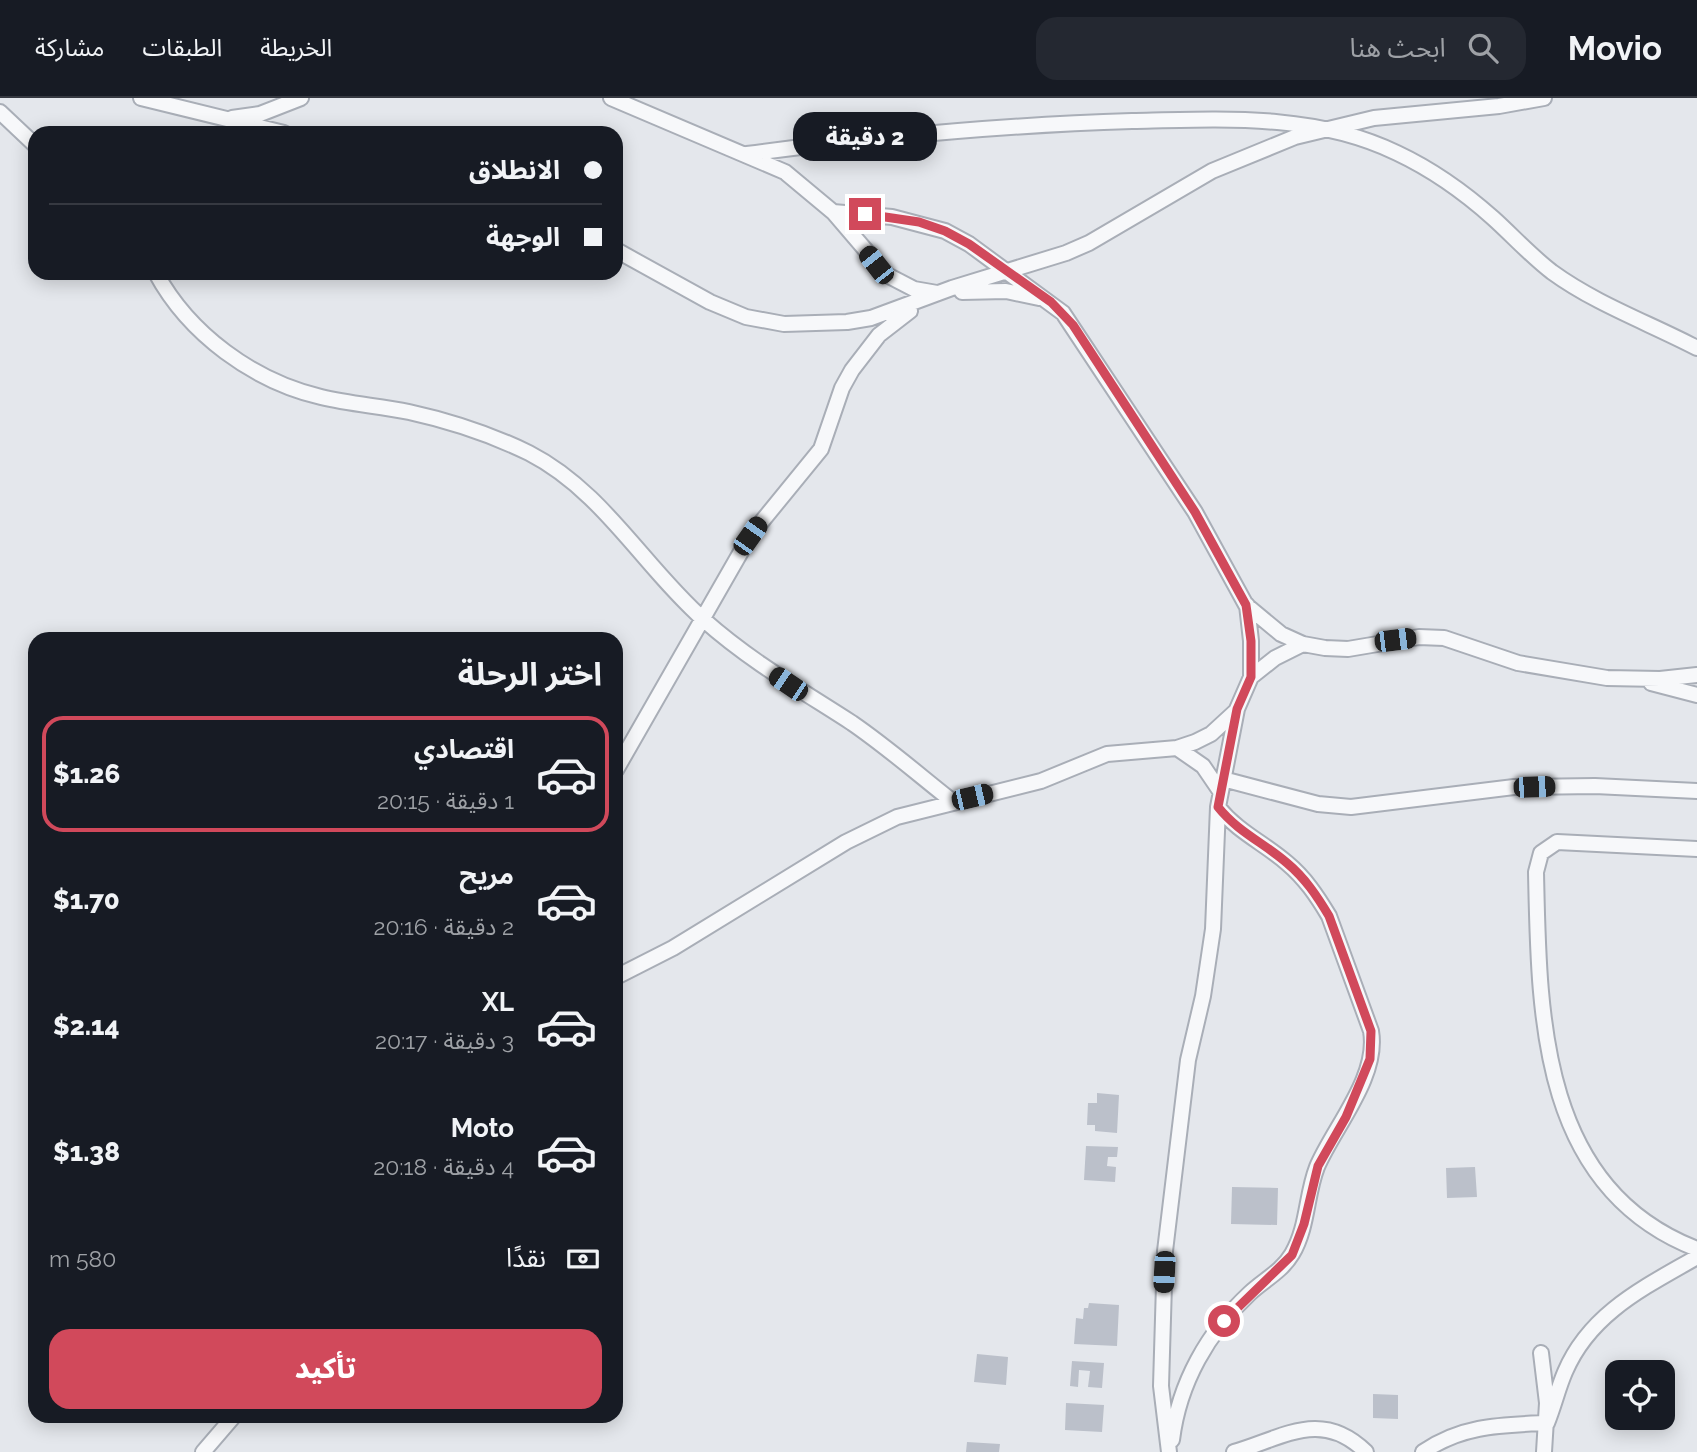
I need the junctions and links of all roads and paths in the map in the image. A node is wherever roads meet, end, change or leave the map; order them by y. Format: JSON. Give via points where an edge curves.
{"nodes":[{"id":1,"x":141,"y":98,"type":"edge"},
{"id":2,"x":300,"y":98,"type":"edge"},
{"id":3,"x":611,"y":98,"type":"edge"},
{"id":4,"x":1544,"y":98,"type":"edge"},
{"id":5,"x":0,"y":112,"type":"edge"},
{"id":6,"x":220,"y":118,"type":"junction"},
{"id":7,"x":254,"y":126,"type":"edge"},
{"id":8,"x":1324,"y":129,"type":"junction"},
{"id":9,"x":28,"y":138,"type":"edge"},
{"id":10,"x":747,"y":154,"type":"junction"},
{"id":11,"x":833,"y":212,"type":"junction"},
{"id":12,"x":623,"y":254,"type":"edge"},
{"id":13,"x":1007,"y":272,"type":"junction"},
{"id":14,"x":161,"y":280,"type":"edge"},
{"id":15,"x":959,"y":292,"type":"junction"},
{"id":16,"x":938,"y":293,"type":"junction"},
{"id":17,"x":1051,"y":302,"type":"junction"},
{"id":18,"x":1697,"y":348,"type":"edge"},
{"id":19,"x":1246,"y":605,"type":"junction"},
{"id":20,"x":702,"y":618,"type":"junction"},
{"id":21,"x":1303,"y":644,"type":"junction"},
{"id":22,"x":1697,"y":675,"type":"edge"},
{"id":23,"x":1251,"y":677,"type":"junction"},
{"id":24,"x":1636,"y":679,"type":"junction"},
{"id":25,"x":1697,"y":695,"type":"edge"},
{"id":26,"x":1237,"y":709,"type":"junction"},
{"id":27,"x":1177,"y":748,"type":"junction"},
{"id":28,"x":623,"y":758,"type":"edge"},
{"id":29,"x":1222,"y":785,"type":"junction"},
{"id":30,"x":1697,"y":791,"type":"edge"},
{"id":31,"x":952,"y":802,"type":"junction"},
{"id":32,"x":1218,"y":807,"type":"junction"},
{"id":33,"x":1697,"y":849,"type":"edge"},
{"id":34,"x":623,"y":973,"type":"edge"},
{"id":35,"x":1697,"y":1249,"type":"edge"},
{"id":36,"x":1697,"y":1257,"type":"edge"},
{"id":37,"x":1541,"y":1353,"type":"dead end"},
{"id":38,"x":228,"y":1423,"type":"edge"},
{"id":39,"x":1547,"y":1423,"type":"junction"},
{"id":40,"x":203,"y":1452,"type":"edge"},
{"id":41,"x":1170,"y":1452,"type":"edge"},
{"id":42,"x":1234,"y":1452,"type":"edge"},
{"id":43,"x":1366,"y":1452,"type":"edge"},
{"id":44,"x":1423,"y":1452,"type":"edge"},
{"id":45,"x":1544,"y":1452,"type":"edge"}],
"edges":[{"from":1,"to":6,"type":"street"},
{"from":2,"to":6,"type":"street","via":[[260,114]]},
{"from":3,"to":10,"type":"street"},
{"from":4,"to":8,"type":"street","via":[[1405,113]]},
{"from":5,"to":9,"type":"street"},
{"from":6,"to":7,"type":"street"},
{"from":8,"to":10,"type":"street","via":[[1217,120],[1035,124]]},
{"from":8,"to":13,"type":"street","via":[[1221,166],[1089,243]]},
{"from":8,"to":18,"type":"street","via":[[1379,145],[1419,164],[1490,215],[1570,284]]},
{"from":10,"to":11,"type":"street","via":[[793,178]]},
{"from":11,"to":13,"type":"street","via":[[919,222],[969,244]]},
{"from":11,"to":16,"type":"street","via":[[887,275],[914,289]]},
{"from":12,"to":16,"type":"street","via":[[728,310],[785,324],[871,318]]},
{"from":13,"to":16,"type":"street"},
{"from":13,"to":17,"type":"street"},
{"from":14,"to":20,"type":"street","via":[[197,327],[266,377],[320,397],[440,420],[499,440],[555,467],[604,509],[647,564]]},
{"from":15,"to":16,"type":"street"},
{"from":15,"to":17,"type":"street","via":[[1006,291]]},
{"from":15,"to":20,"type":"street","via":[[916,307],[896,320],[864,354],[842,388],[821,449],[750,536]]},
{"from":17,"to":19,"type":"street","via":[[1073,325],[1173,476]]},
{"from":19,"to":21,"type":"street","via":[[1262,621]]},
{"from":19,"to":23,"type":"street"},
{"from":20,"to":28,"type":"street"},
{"from":20,"to":31,"type":"street","via":[[757,663],[878,742]]},
{"from":21,"to":23,"type":"street"},
{"from":21,"to":24,"type":"street","via":[[1348,649],[1419,637],[1444,638],[1547,670]]},
{"from":22,"to":24,"type":"street"},
{"from":23,"to":26,"type":"street"},
{"from":24,"to":25,"type":"street"},
{"from":26,"to":27,"type":"street","via":[[1211,734]]},
{"from":26,"to":29,"type":"street"},
{"from":27,"to":29,"type":"street"},
{"from":27,"to":31,"type":"street","via":[[1107,754],[1041,781]]},
{"from":29,"to":30,"type":"street","via":[[1351,807],[1514,787]]},
{"from":29,"to":32,"type":"street"},
{"from":31,"to":34,"type":"street","via":[[897,817],[855,837]]},
{"from":32,"to":41,"type":"street","via":[[1213,929],[1188,1060],[1165,1251],[1161,1386]]},
{"from":32,"to":41,"type":"street","via":[[1242,833],[1286,862],[1320,901],[1371,1031],[1372,1050],[1346,1117],[1315,1173],[1292,1255],[1237,1305],[1200,1354],[1178,1408]]},
{"from":33,"to":35,"type":"street","via":[[1557,842],[1541,852],[1536,872],[1549,1062],[1563,1111],[1586,1157],[1619,1197],[1658,1230]]},
{"from":36,"to":39,"type":"street","via":[[1646,1284],[1599,1322],[1565,1371]]},
{"from":37,"to":39,"type":"street"},
{"from":38,"to":40,"type":"street"},
{"from":39,"to":44,"type":"street","via":[[1478,1427]]},
{"from":39,"to":45,"type":"street"},
{"from":42,"to":43,"type":"street","via":[[1306,1428],[1342,1434]]}]}
